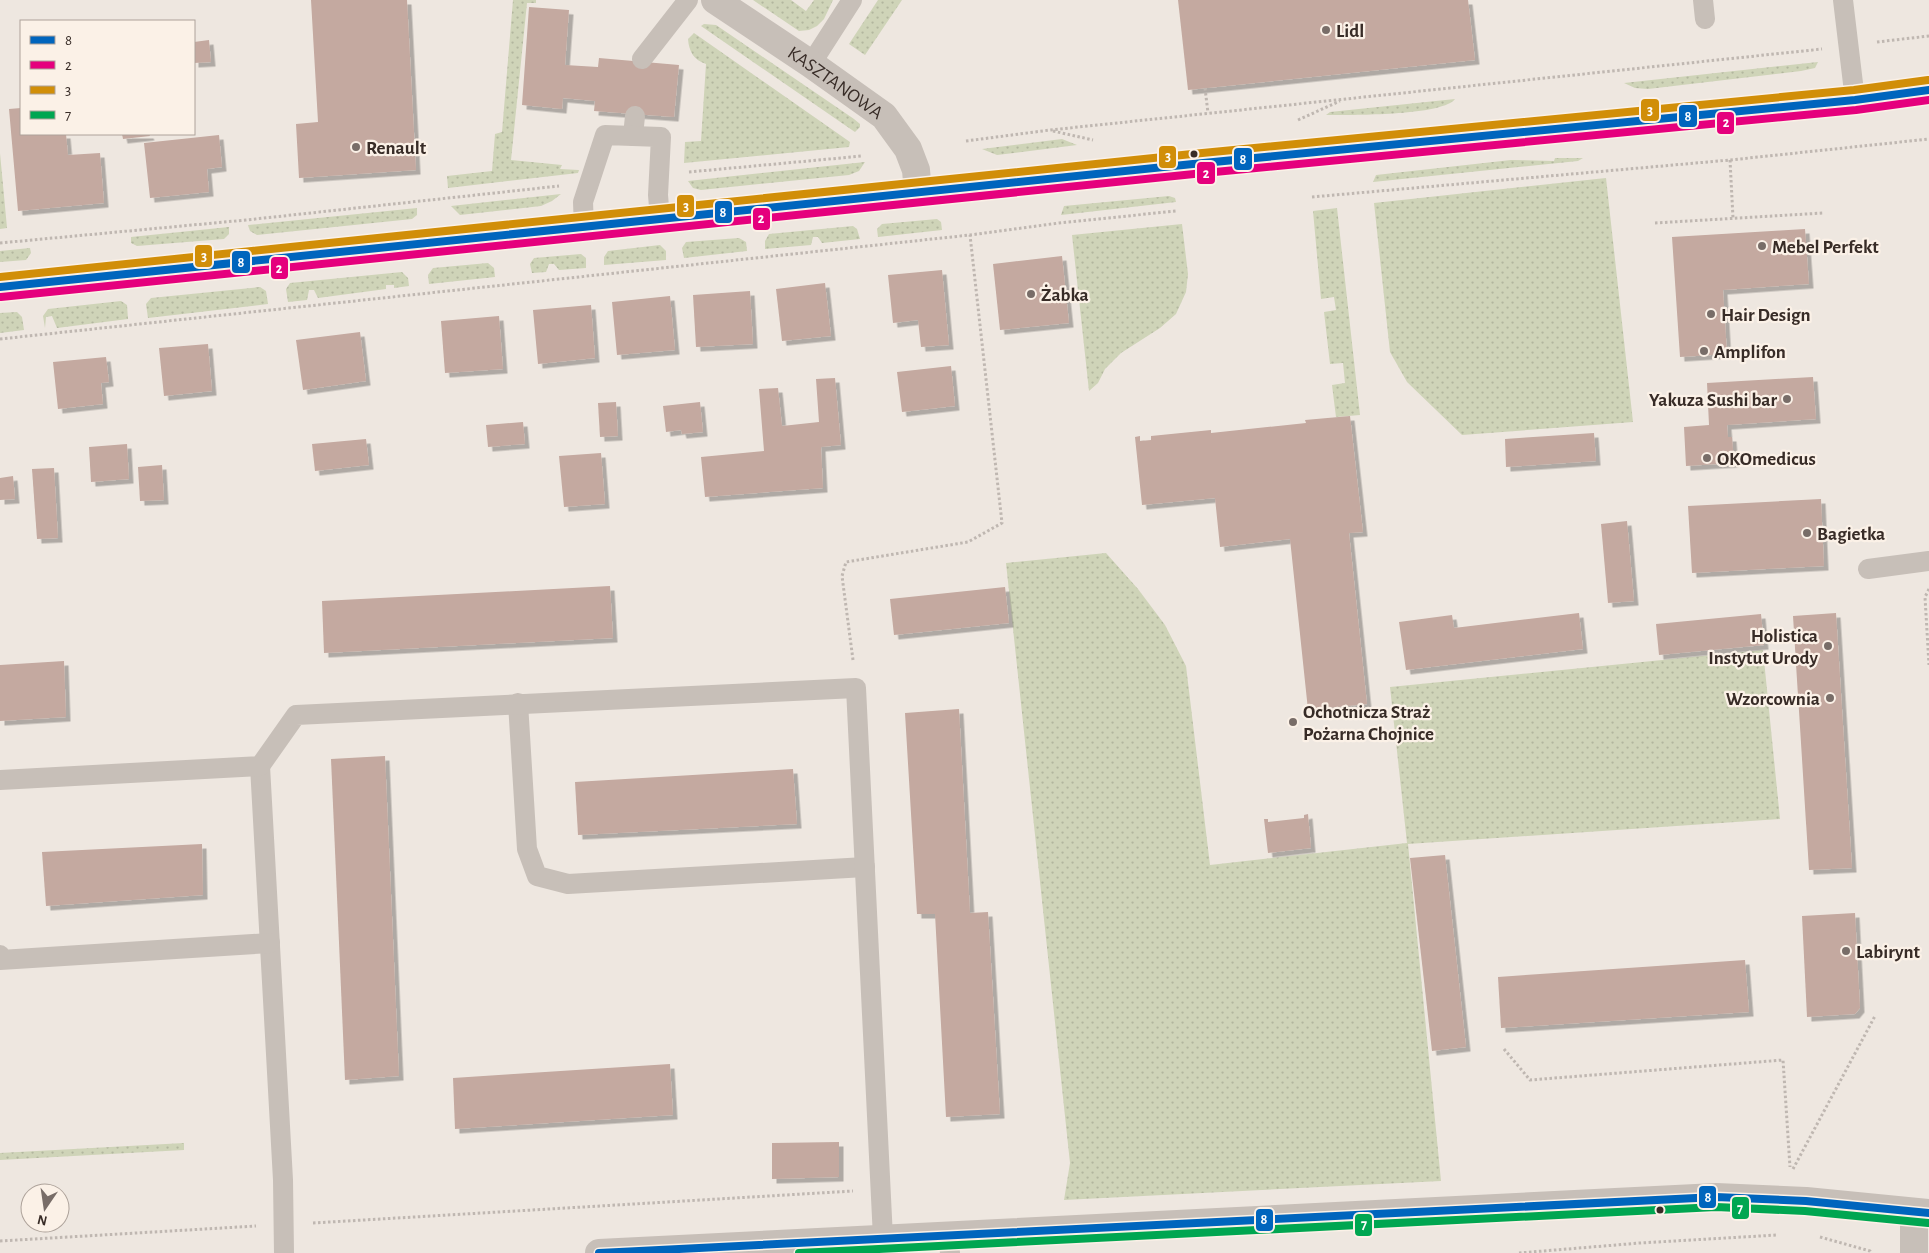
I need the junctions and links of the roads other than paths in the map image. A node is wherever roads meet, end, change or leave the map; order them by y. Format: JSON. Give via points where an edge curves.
{"nodes":[{"id":1,"x":688,"y":0,"type":"edge"},
{"id":2,"x":715,"y":0,"type":"edge"},
{"id":3,"x":852,"y":0,"type":"edge"},
{"id":4,"x":1843,"y":0,"type":"edge"},
{"id":5,"x":642,"y":59,"type":"dead end"},
{"id":6,"x":811,"y":64,"type":"junction"},
{"id":7,"x":1929,"y":90,"type":"edge"},
{"id":8,"x":1855,"y":100,"type":"junction"},
{"id":9,"x":635,"y":116,"type":"dead end"},
{"id":10,"x":633,"y":136,"type":"junction"},
{"id":11,"x":918,"y":193,"type":"junction"},
{"id":12,"x":660,"y":219,"type":"junction"},
{"id":13,"x":584,"y":228,"type":"junction"},
{"id":14,"x":0,"y":287,"type":"edge"},
{"id":15,"x":1929,"y":561,"type":"edge"},
{"id":16,"x":1868,"y":569,"type":"dead end"},
{"id":17,"x":518,"y":703,"type":"junction"},
{"id":18,"x":260,"y":766,"type":"junction"},
{"id":19,"x":0,"y":780,"type":"edge"},
{"id":20,"x":865,"y":867,"type":"junction"},
{"id":21,"x":270,"y":944,"type":"junction"},
{"id":22,"x":0,"y":955,"type":"edge"},
{"id":23,"x":1921,"y":1213,"type":"edge"},
{"id":24,"x":883,"y":1238,"type":"junction"},
{"id":25,"x":949,"y":1244,"type":"edge"},
{"id":26,"x":284,"y":1253,"type":"edge"},
{"id":27,"x":599,"y":1253,"type":"edge"},
{"id":28,"x":1914,"y":1253,"type":"edge"}],
"edges":[{"from":1,"to":5,"type":"lane"},
{"from":2,"to":6,"type":"street","name":"KASZTANOWA"},
{"from":3,"to":6,"type":"lane"},
{"from":4,"to":8,"type":"lane"},
{"from":6,"to":11,"type":"street","name":"KASZTANOWA","via":[[889,121],[908,150],[916,170]]},
{"from":7,"to":8,"type":"main road"},
{"from":8,"to":11,"type":"main road","via":[[1567,126]]},
{"from":9,"to":10,"type":"lane"},
{"from":10,"to":12,"type":"lane","via":[[660,138]]},
{"from":10,"to":13,"type":"lane","via":[[605,135],[583,202]]},
{"from":11,"to":12,"type":"main road"},
{"from":12,"to":13,"type":"main road"},
{"from":13,"to":14,"type":"main road"},
{"from":15,"to":16,"type":"lane"},
{"from":17,"to":18,"type":"lane","via":[[296,715]]},
{"from":17,"to":20,"type":"lane","via":[[527,849],[537,876],[568,884]]},
{"from":17,"to":20,"type":"lane","via":[[856,688]]},
{"from":18,"to":19,"type":"lane"},
{"from":18,"to":21,"type":"lane"},
{"from":20,"to":24,"type":"lane"},
{"from":21,"to":22,"type":"lane","via":[[0,960]]},
{"from":21,"to":26,"type":"lane"},
{"from":23,"to":25,"type":"street","via":[[1806,1201],[1716,1197]]},
{"from":23,"to":28,"type":"street"},
{"from":24,"to":25,"type":"street"},
{"from":24,"to":27,"type":"street"}]}
